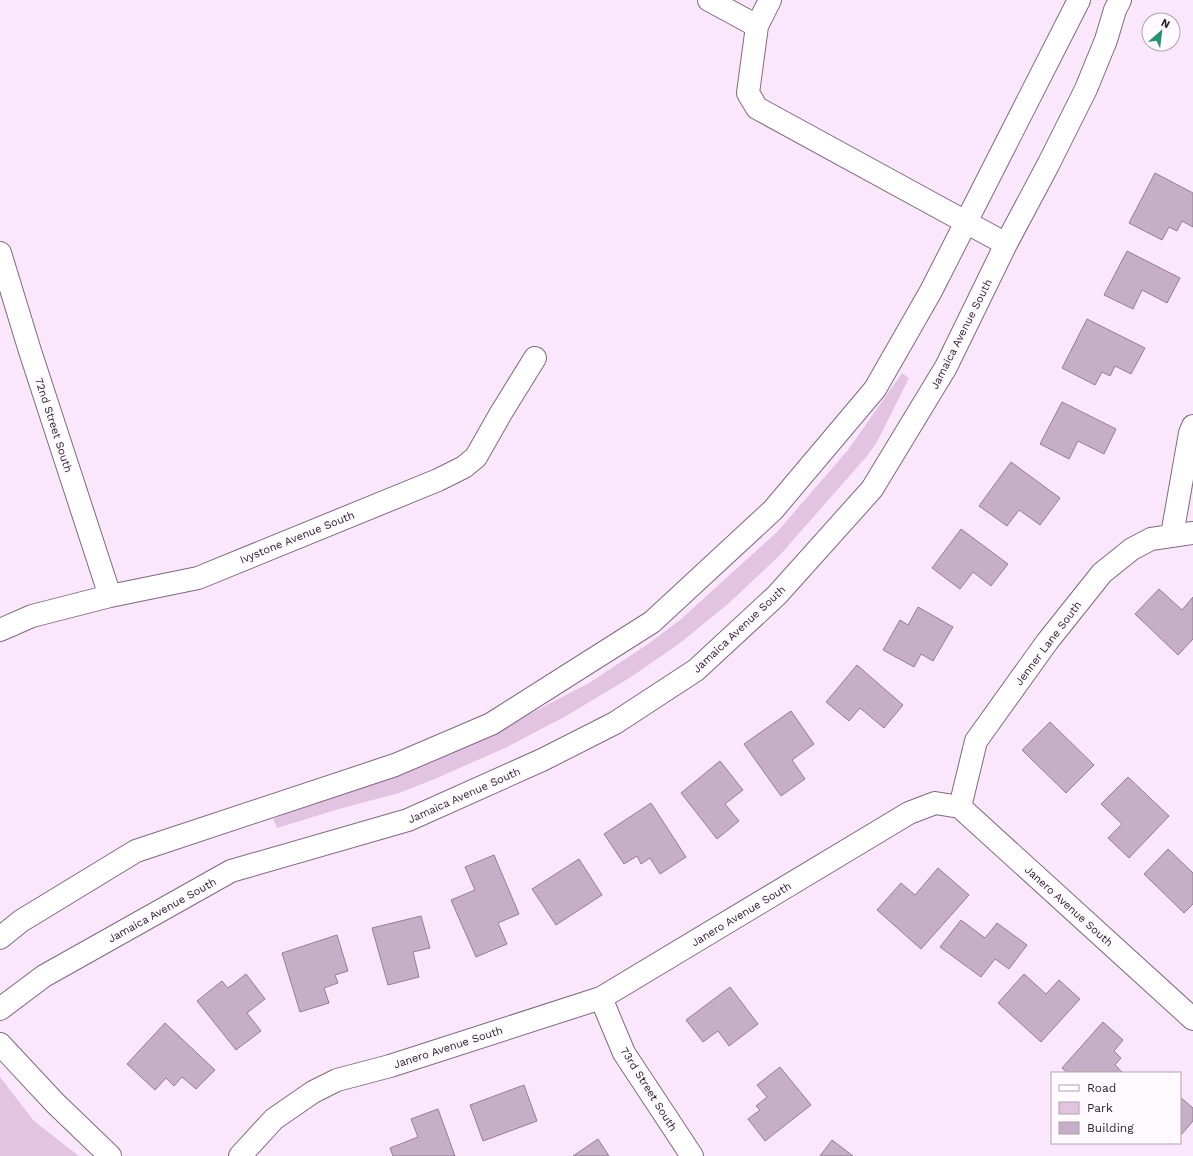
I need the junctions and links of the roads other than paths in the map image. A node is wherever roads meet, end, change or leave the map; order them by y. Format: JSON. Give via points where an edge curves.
{"nodes":[{"id":1,"x":709,"y":0,"type":"edge"},
{"id":2,"x":770,"y":0,"type":"edge"},
{"id":3,"x":1079,"y":0,"type":"edge"},
{"id":4,"x":1120,"y":0,"type":"edge"},
{"id":5,"x":757,"y":26,"type":"junction"},
{"id":6,"x":966,"y":222,"type":"junction"},
{"id":7,"x":1006,"y":244,"type":"junction"},
{"id":8,"x":0,"y":253,"type":"edge"},
{"id":9,"x":535,"y":358,"type":"dead end"},
{"id":10,"x":1193,"y":426,"type":"edge"},
{"id":11,"x":1183,"y":534,"type":"edge"},
{"id":12,"x":110,"y":596,"type":"junction"},
{"id":13,"x":0,"y":630,"type":"edge"},
{"id":14,"x":960,"y":807,"type":"junction"},
{"id":15,"x":0,"y":938,"type":"edge"},
{"id":16,"x":601,"y":998,"type":"junction"},
{"id":17,"x":0,"y":1009,"type":"edge"},
{"id":18,"x":1193,"y":1019,"type":"edge"},
{"id":19,"x":0,"y":1044,"type":"edge"},
{"id":20,"x":110,"y":1156,"type":"edge"},
{"id":21,"x":240,"y":1156,"type":"edge"},
{"id":22,"x":692,"y":1156,"type":"edge"}],
"edges":[{"from":1,"to":5,"type":"street"},
{"from":2,"to":5,"type":"street"},
{"from":3,"to":6,"type":"street"},
{"from":4,"to":7,"type":"street","name":"Jamaica Avenue South","via":[[1086,90]]},
{"from":5,"to":6,"type":"street","via":[[748,93],[757,108]]},
{"from":6,"to":7,"type":"street"},
{"from":6,"to":15,"type":"street","via":[[931,291],[875,389],[773,510],[652,622],[492,724],[395,765],[136,851],[21,921]]},
{"from":7,"to":17,"type":"street","name":"Jamaica Avenue South","via":[[946,367],[872,489],[777,595],[696,670],[615,723],[542,760],[408,820],[231,871],[44,976]]},
{"from":8,"to":12,"type":"street","name":"72nd Street South"},
{"from":9,"to":12,"type":"street","name":"Ivystone Avenue South","via":[[476,456],[464,467],[198,578]]},
{"from":10,"to":11,"type":"street","via":[[1190,433]]},
{"from":11,"to":14,"type":"street","name":"Jenner Lane South","via":[[1151,539],[1132,549],[1102,573],[1047,642],[976,741]]},
{"from":12,"to":13,"type":"street","name":"Ivystone Avenue South","via":[[32,616]]},
{"from":14,"to":16,"type":"street","name":"Janero Avenue South","via":[[934,803],[909,813]]},
{"from":14,"to":18,"type":"street","name":"Janero Avenue South"},
{"from":16,"to":21,"type":"street","name":"Janero Avenue South","via":[[390,1066],[337,1080],[313,1092],[274,1119]]},
{"from":16,"to":22,"type":"street","name":"73rd Street South","via":[[624,1053]]},
{"from":19,"to":20,"type":"street","via":[[55,1103]]}]}
